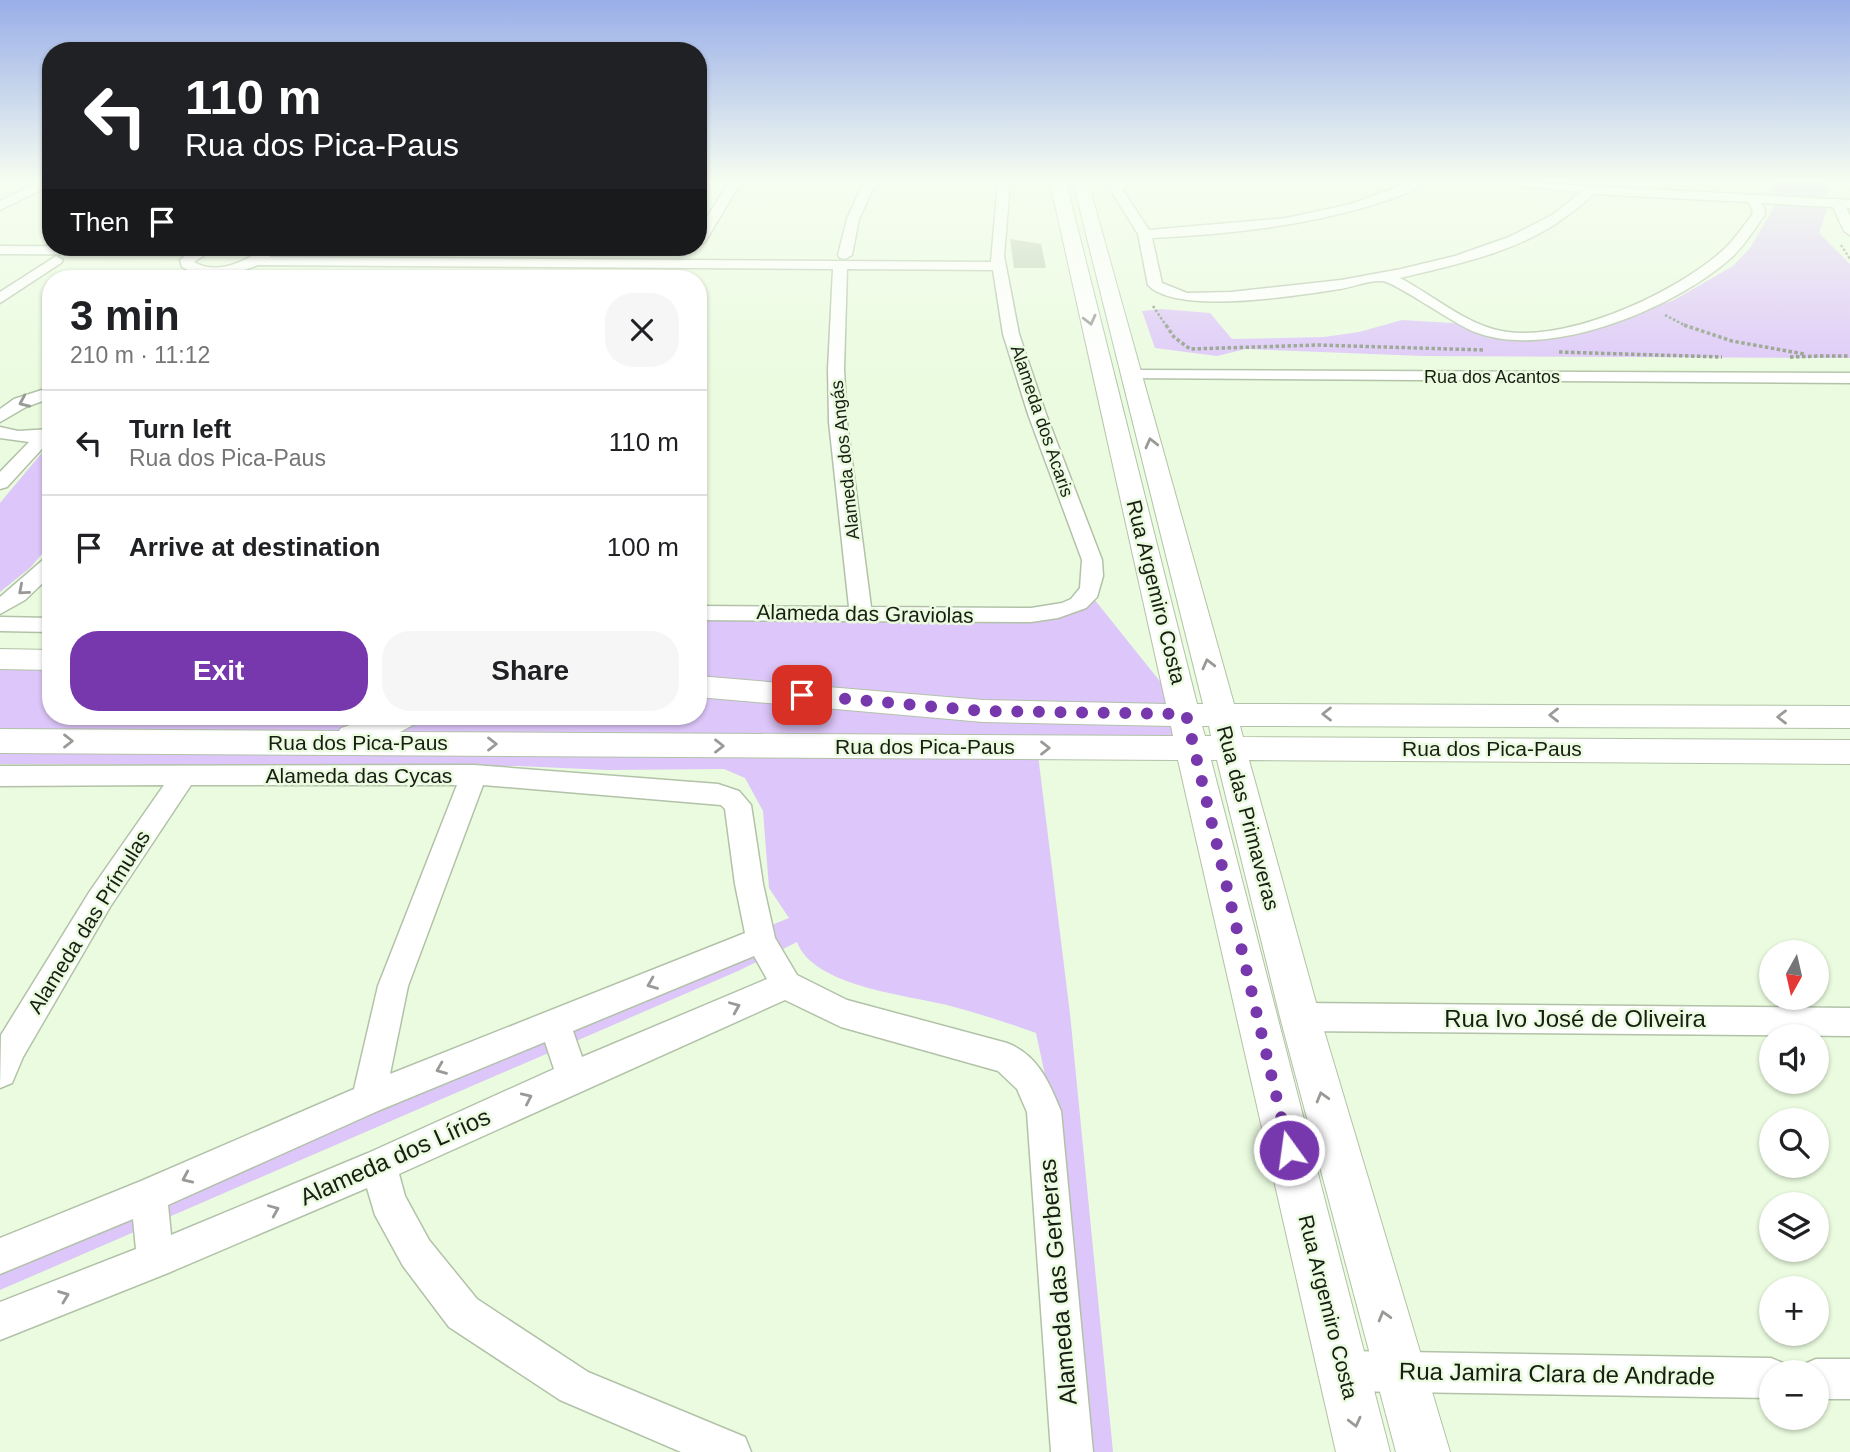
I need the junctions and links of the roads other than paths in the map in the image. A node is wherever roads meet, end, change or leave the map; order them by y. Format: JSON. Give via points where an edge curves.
{"nodes":[{"id":1,"x":845,"y":250,"type":"edge"},
{"id":2,"x":998,"y":250,"type":"edge"},
{"id":3,"x":1084,"y":250,"type":"edge"},
{"id":4,"x":1090,"y":250,"type":"edge"},
{"id":5,"x":1148,"y":250,"type":"edge"},
{"id":6,"x":1487,"y":250,"type":"edge"},
{"id":7,"x":1730,"y":250,"type":"edge"},
{"id":8,"x":150,"y":256,"type":"edge"},
{"id":9,"x":257,"y":256,"type":"edge"},
{"id":10,"x":382,"y":256,"type":"edge"},
{"id":11,"x":421,"y":256,"type":"edge"},
{"id":12,"x":512,"y":256,"type":"edge"},
{"id":13,"x":558,"y":256,"type":"edge"},
{"id":14,"x":0,"y":260,"type":"edge"},
{"id":15,"x":56,"y":260,"type":"junction"},
{"id":16,"x":842,"y":260,"type":"junction"},
{"id":17,"x":197,"y":261,"type":"edge"},
{"id":18,"x":689,"y":261,"type":"edge"},
{"id":19,"x":997,"y":261,"type":"junction"},
{"id":20,"x":225,"y":270,"type":"edge"},
{"id":21,"x":369,"y":270,"type":"edge"},
{"id":22,"x":1386,"y":276,"type":"junction"},
{"id":23,"x":0,"y":299,"type":"edge"},
{"id":24,"x":1850,"y":378,"type":"edge"},
{"id":25,"x":1135,"y":382,"type":"junction"},
{"id":26,"x":1850,"y":390,"type":"edge"},
{"id":27,"x":42,"y":396,"type":"edge"},
{"id":28,"x":3,"y":423,"type":"edge"},
{"id":29,"x":42,"y":433,"type":"edge"},
{"id":30,"x":42,"y":440,"type":"edge"},
{"id":31,"x":0,"y":450,"type":"edge"},
{"id":32,"x":1,"y":481,"type":"edge"},
{"id":33,"x":42,"y":576,"type":"edge"},
{"id":34,"x":0,"y":607,"type":"edge"},
{"id":35,"x":707,"y":613,"type":"edge"},
{"id":36,"x":861,"y":613,"type":"junction"},
{"id":37,"x":1031,"y":615,"type":"joint"},
{"id":38,"x":0,"y":624,"type":"edge"},
{"id":39,"x":42,"y":625,"type":"edge"},
{"id":40,"x":0,"y":659,"type":"edge"},
{"id":41,"x":42,"y":660,"type":"edge"},
{"id":42,"x":707,"y":687,"type":"edge"},
{"id":43,"x":1220,"y":713,"type":"junction"},
{"id":44,"x":1186,"y":714,"type":"junction"},
{"id":45,"x":1850,"y":717,"type":"edge"},
{"id":46,"x":386,"y":725,"type":"edge"},
{"id":47,"x":0,"y":741,"type":"edge"},
{"id":48,"x":331,"y":743,"type":"junction"},
{"id":49,"x":1194,"y":749,"type":"junction"},
{"id":50,"x":1231,"y":750,"type":"junction"},
{"id":51,"x":1850,"y":752,"type":"edge"},
{"id":52,"x":474,"y":775,"type":"junction"},
{"id":53,"x":0,"y":776,"type":"edge"},
{"id":54,"x":184,"y":776,"type":"junction"},
{"id":55,"x":761,"y":940,"type":"junction"},
{"id":56,"x":786,"y":985,"type":"junction"},
{"id":57,"x":1300,"y":1017,"type":"junction"},
{"id":58,"x":1850,"y":1021,"type":"edge"},
{"id":59,"x":555,"y":1023,"type":"junction"},
{"id":60,"x":0,"y":1072,"type":"edge"},
{"id":61,"x":573,"y":1077,"type":"junction"},
{"id":62,"x":368,"y":1099,"type":"junction"},
{"id":63,"x":380,"y":1165,"type":"junction"},
{"id":64,"x":149,"y":1195,"type":"junction"},
{"id":65,"x":0,"y":1255,"type":"edge"},
{"id":66,"x":155,"y":1260,"type":"junction"},
{"id":67,"x":0,"y":1321,"type":"edge"},
{"id":68,"x":1343,"y":1371,"type":"junction"},
{"id":69,"x":1400,"y":1371,"type":"junction"},
{"id":70,"x":1759,"y":1378,"type":"edge"},
{"id":71,"x":1829,"y":1379,"type":"edge"},
{"id":72,"x":1850,"y":1379,"type":"edge"},
{"id":73,"x":730,"y":1452,"type":"edge"},
{"id":74,"x":1072,"y":1452,"type":"edge"},
{"id":75,"x":1363,"y":1452,"type":"edge"},
{"id":76,"x":1423,"y":1452,"type":"edge"}],
"edges":[{"from":1,"to":16,"type":"street","name":"Alameda dos Angás"},
{"from":2,"to":19,"type":"street","name":"Alameda dos Acaris"},
{"from":3,"to":44,"type":"street","name":"Rua Argemiro Costa","one_way":true},
{"from":4,"to":25,"type":"street","name":"Rua das Primaveras"},
{"from":5,"to":22,"type":"street","via":[[1153,279],[1161,290],[1187,297],[1300,289]]},
{"from":6,"to":22,"type":"street"},
{"from":7,"to":22,"type":"street","via":[[1676,290],[1602,321],[1548,335],[1512,338],[1469,324]]},
{"from":8,"to":17,"type":"street"},
{"from":9,"to":20,"type":"street"},
{"from":10,"to":21,"type":"street"},
{"from":11,"to":12,"type":"street"},
{"from":13,"to":18,"type":"street"},
{"from":14,"to":15,"type":"street"},
{"from":15,"to":17,"type":"street"},
{"from":15,"to":23,"type":"street"},
{"from":16,"to":18,"type":"street"},
{"from":16,"to":19,"type":"street"},
{"from":16,"to":36,"type":"street","name":"Alameda dos Angás","via":[[838,422]]},
{"from":19,"to":37,"type":"street","name":"Alameda dos Acaris","via":[[1012,334],[1092,561],[1094,580],[1090,594],[1078,605]]},
{"from":24,"to":25,"type":"street","name":"Rua dos Acantos"},
{"from":25,"to":26,"type":"street","name":"Rua dos Acantos"},
{"from":43,"to":25,"type":"street","name":"Rua das Primaveras","one_way":true},
{"from":27,"to":28,"type":"street","one_way":true,"via":[[20,403]]},
{"from":28,"to":29,"type":"street"},
{"from":28,"to":31,"type":"street"},
{"from":30,"to":32,"type":"street"},
{"from":33,"to":34,"type":"street","one_way":true},
{"from":35,"to":36,"type":"street","name":"Alameda das Graviolas"},
{"from":36,"to":37,"type":"street","name":"Alameda das Graviolas"},
{"from":38,"to":39,"type":"street"},
{"from":40,"to":41,"type":"street"},
{"from":42,"to":44,"type":"street","name":"Rua dos Pica-Paus","via":[[983,711]]},
{"from":43,"to":44,"type":"street","name":"Rua dos Pica-Paus"},
{"from":45,"to":43,"type":"street","name":"Rua dos Pica-Paus","one_way":true},
{"from":43,"to":50,"type":"street","name":"Rua das Primaveras"},
{"from":44,"to":49,"type":"street","name":"Rua Argemiro Costa"},
{"from":46,"to":48,"type":"street"},
{"from":47,"to":48,"type":"street","name":"Rua dos Pica-Paus","one_way":true},
{"from":48,"to":49,"type":"street","name":"Rua dos Pica-Paus","one_way":true},
{"from":49,"to":50,"type":"street","name":"Rua dos Pica-Paus"},
{"from":49,"to":68,"type":"street","name":"Rua Argemiro Costa"},
{"from":50,"to":51,"type":"street","name":"Rua dos Pica-Paus"},
{"from":50,"to":57,"type":"street","name":"Rua das Primaveras"},
{"from":52,"to":54,"type":"street","name":"Alameda das Cycas"},
{"from":52,"to":55,"type":"street","name":"Alameda das Cycas","via":[[730,798],[738,805]]},
{"from":52,"to":62,"type":"street","via":[[393,986]]},
{"from":53,"to":54,"type":"street","name":"Alameda das Cycas"},
{"from":54,"to":60,"type":"street","name":"Alameda das Prímulas","via":[[100,899]]},
{"from":55,"to":56,"type":"street"},
{"from":55,"to":59,"type":"street","one_way":true},
{"from":61,"to":56,"type":"street","name":"Alameda dos Lírios","one_way":true},
{"from":56,"to":74,"type":"street","name":"Alameda das Gerberas","via":[[841,1013],[1007,1058],[1029,1078],[1044,1111]]},
{"from":57,"to":58,"type":"street","name":"Rua Ivo José de Oliveira"},
{"from":69,"to":57,"type":"street","name":"Rua das Primaveras","one_way":true},
{"from":59,"to":61,"type":"street"},
{"from":59,"to":62,"type":"street","one_way":true},
{"from":63,"to":61,"type":"street","name":"Alameda dos Lírios","one_way":true},
{"from":62,"to":64,"type":"street","one_way":true},
{"from":66,"to":63,"type":"street","name":"Alameda dos Lírios","one_way":true},
{"from":63,"to":73,"type":"street","via":[[388,1202],[416,1253],[463,1313],[573,1386]]},
{"from":64,"to":65,"type":"street"},
{"from":64,"to":66,"type":"street"},
{"from":67,"to":66,"type":"street","name":"Alameda dos Lírios","one_way":true},
{"from":68,"to":69,"type":"street","name":"Rua Jamira Clara de Andrade"},
{"from":68,"to":75,"type":"street","name":"Rua Argemiro Costa","one_way":true},
{"from":69,"to":70,"type":"street","name":"Rua Jamira Clara de Andrade"},
{"from":69,"to":76,"type":"street","name":"Rua das Primaveras"},
{"from":71,"to":72,"type":"street"}]}
